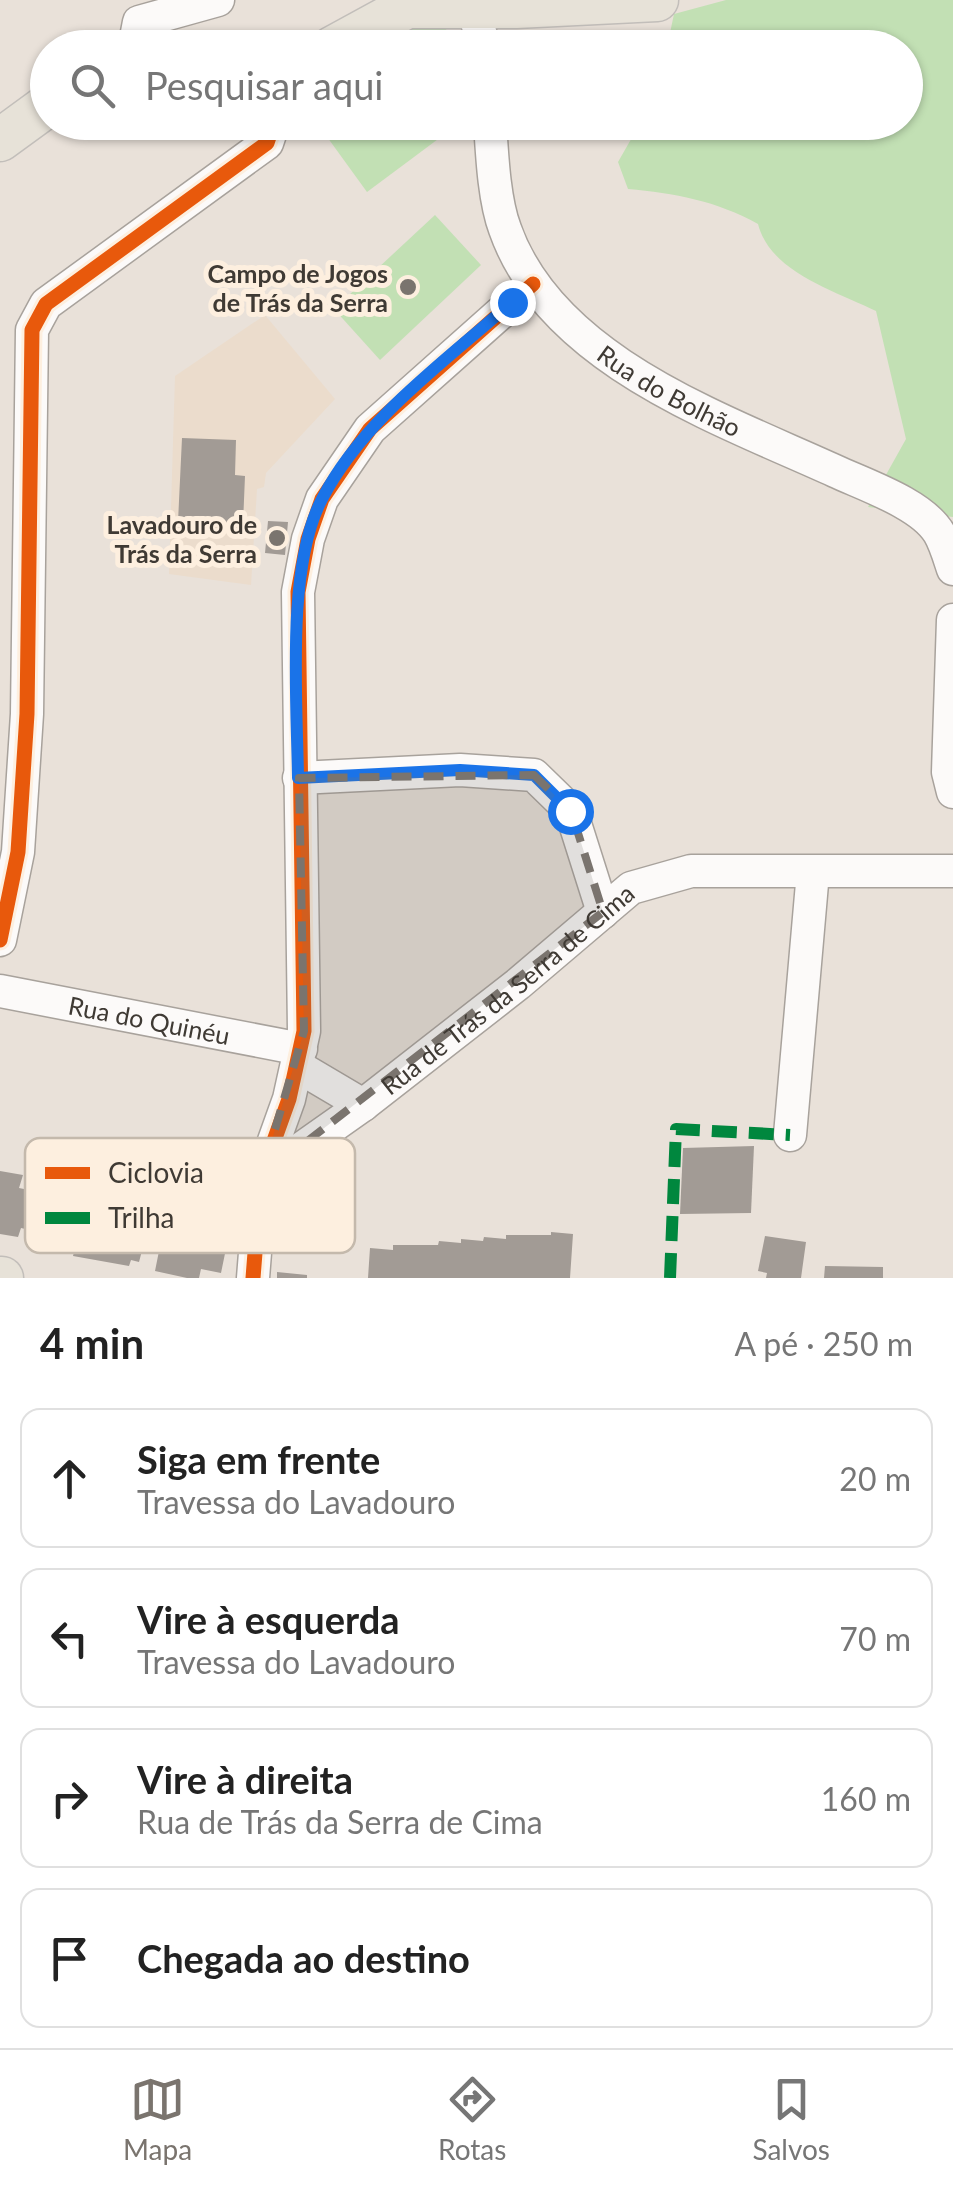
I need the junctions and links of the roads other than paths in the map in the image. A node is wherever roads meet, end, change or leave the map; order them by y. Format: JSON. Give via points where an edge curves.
{"nodes":[{"id":1,"x":218,"y":0,"type":"edge"},
{"id":2,"x":657,"y":0,"type":"edge"},
{"id":3,"x":470,"y":2,"type":"edge"},
{"id":4,"x":137,"y":30,"type":"edge"},
{"id":5,"x":365,"y":30,"type":"edge"},
{"id":6,"x":479,"y":30,"type":"edge"},
{"id":7,"x":30,"y":118,"type":"edge"},
{"id":8,"x":0,"y":140,"type":"edge"},
{"id":9,"x":268,"y":140,"type":"edge"},
{"id":10,"x":492,"y":140,"type":"edge"},
{"id":11,"x":533,"y":284,"type":"junction"},
{"id":12,"x":953,"y":568,"type":"edge"},
{"id":13,"x":953,"y":620,"type":"edge"},
{"id":14,"x":14,"y":714,"type":"edge"},
{"id":15,"x":298,"y":778,"type":"junction"},
{"id":16,"x":953,"y":792,"type":"edge"},
{"id":17,"x":953,"y":870,"type":"edge"},
{"id":18,"x":813,"y":872,"type":"junction"},
{"id":19,"x":602,"y":912,"type":"junction"},
{"id":20,"x":0,"y":940,"type":"edge"},
{"id":21,"x":0,"y":991,"type":"edge"},
{"id":22,"x":299,"y":1058,"type":"junction"},
{"id":23,"x":363,"y":1104,"type":"junction"},
{"id":24,"x":790,"y":1135,"type":"dead end"},
{"id":25,"x":274,"y":1138,"type":"edge"},
{"id":26,"x":316,"y":1138,"type":"edge"},
{"id":27,"x":255,"y":1253,"type":"edge"},
{"id":28,"x":253,"y":1278,"type":"edge"}],
"edges":[{"from":1,"to":4,"type":"street","via":[[139,22]]},
{"from":2,"to":3,"type":"main road","via":[[516,7]]},
{"from":3,"to":5,"type":"main road","via":[[407,7]]},
{"from":3,"to":6,"type":"street"},
{"from":7,"to":8,"type":"main road"},
{"from":9,"to":14,"type":"street","via":[[46,304],[32,330]]},
{"from":10,"to":11,"type":"street","name":"Rua do Bolhão","via":[[504,228]]},
{"from":11,"to":12,"type":"street","name":"Rua do Bolhão","via":[[605,354],[688,404],[905,503],[938,530]]},
{"from":11,"to":15,"type":"street","via":[[370,430],[322,499],[298,592]]},
{"from":13,"to":16,"type":"street"},
{"from":14,"to":20,"type":"street","via":[[18,852]]},
{"from":15,"to":19,"type":"street","via":[[460,770],[534,775],[570,811]]},
{"from":15,"to":22,"type":"street"},
{"from":17,"to":18,"type":"street","name":"Rua de Trás da Serra de Cima"},
{"from":18,"to":19,"type":"street","name":"Rua de Trás da Serra de Cima","via":[[691,871],[631,888]]},
{"from":18,"to":24,"type":"street"},
{"from":19,"to":23,"type":"street","name":"Rua de Trás da Serra de Cima"},
{"from":21,"to":22,"type":"street","name":"Rua do Quinéu"},
{"from":22,"to":23,"type":"street","name":"Rua de Trás da Serra de Cima"},
{"from":22,"to":25,"type":"street"},
{"from":23,"to":26,"type":"street","name":"Rua de Trás da Serra de Cima"},
{"from":27,"to":28,"type":"street"}]}
